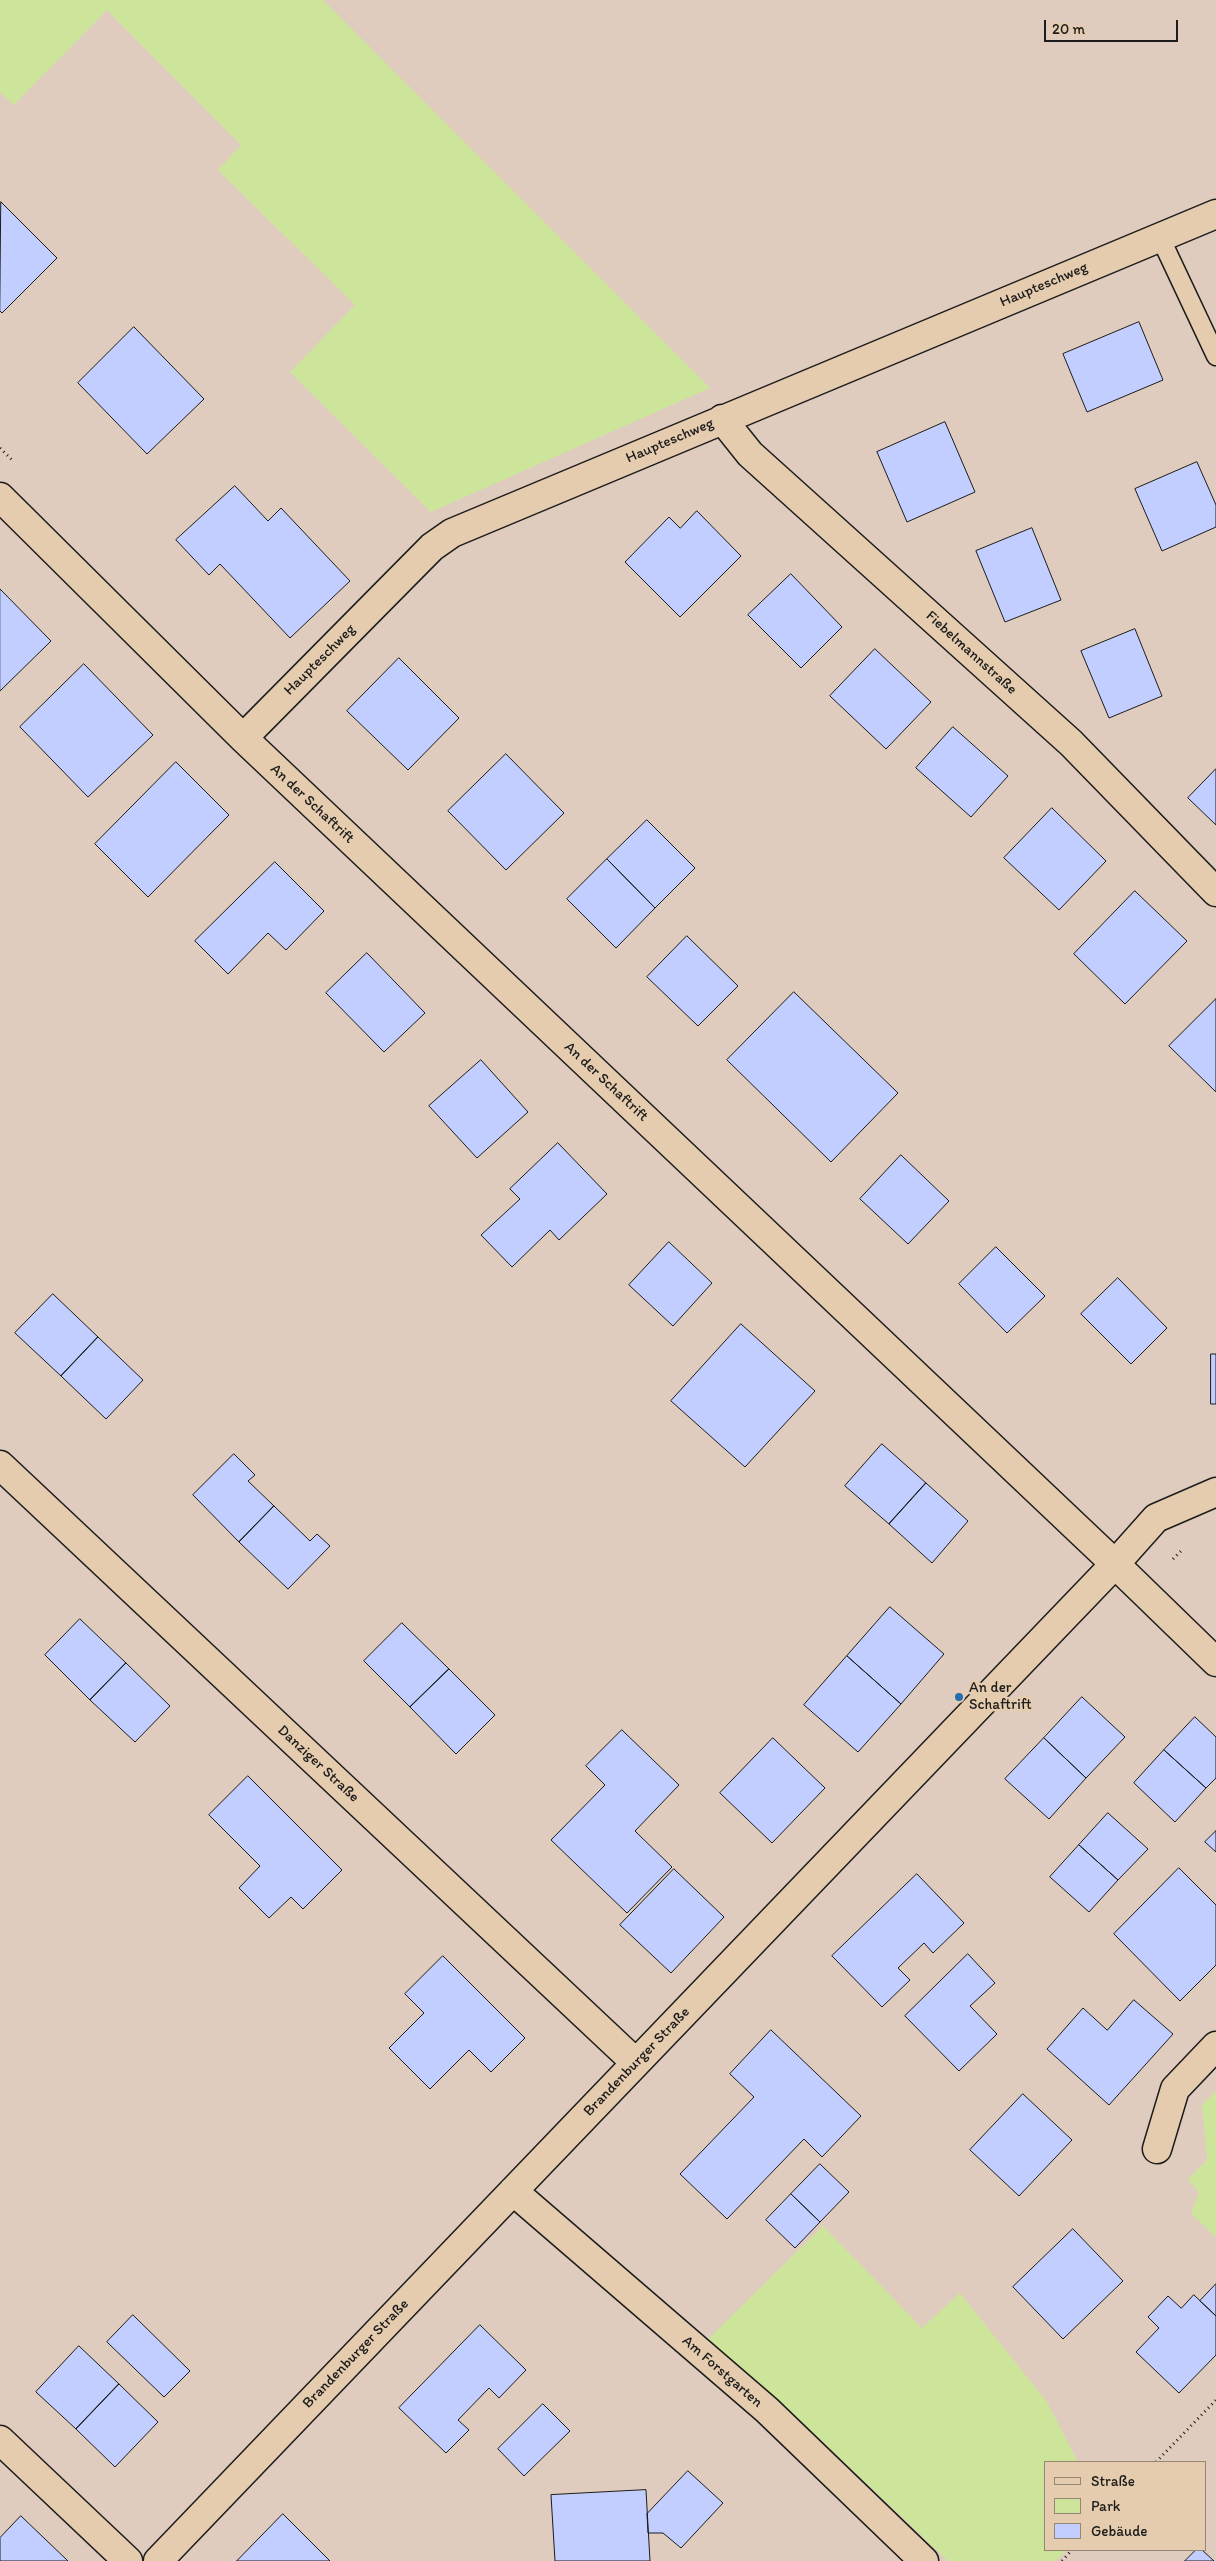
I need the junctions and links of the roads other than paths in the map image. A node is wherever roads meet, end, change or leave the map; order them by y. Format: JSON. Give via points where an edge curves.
{"nodes":[{"id":1,"x":1216,"y":214,"type":"edge"},
{"id":2,"x":1160,"y":237,"type":"junction"},
{"id":3,"x":1216,"y":356,"type":"edge"},
{"id":4,"x":722,"y":419,"type":"junction"},
{"id":5,"x":0,"y":497,"type":"edge"},
{"id":6,"x":242,"y":738,"type":"junction"},
{"id":7,"x":1216,"y":892,"type":"edge"},
{"id":8,"x":0,"y":1465,"type":"edge"},
{"id":9,"x":1216,"y":1492,"type":"edge"},
{"id":10,"x":1116,"y":1564,"type":"junction"},
{"id":11,"x":1216,"y":1662,"type":"edge"},
{"id":12,"x":1216,"y":2046,"type":"edge"},
{"id":13,"x":636,"y":2063,"type":"junction"},
{"id":14,"x":1157,"y":2149,"type":"dead end"},
{"id":15,"x":513,"y":2191,"type":"junction"},
{"id":16,"x":0,"y":2440,"type":"edge"},
{"id":17,"x":128,"y":2561,"type":"edge"},
{"id":18,"x":158,"y":2561,"type":"edge"},
{"id":19,"x":924,"y":2561,"type":"edge"}],
"edges":[{"from":1,"to":2,"type":"street","name":"Haupteschweg"},
{"from":2,"to":3,"type":"lane"},
{"from":2,"to":4,"type":"street","name":"Haupteschweg"},
{"from":4,"to":6,"type":"street","name":"Haupteschweg","via":[[452,533],[432,547]]},
{"from":4,"to":7,"type":"street","name":"Fiebelmannstraße","via":[[750,454],[1071,743]]},
{"from":5,"to":6,"type":"street","name":"An der Schaftrift"},
{"from":6,"to":10,"type":"street","name":"An der Schaftrift"},
{"from":8,"to":13,"type":"street","name":"Danziger Straße"},
{"from":9,"to":10,"type":"street","name":"Brandenburger Straße","via":[[1156,1518]]},
{"from":10,"to":11,"type":"street","name":"An der Schaftrift"},
{"from":10,"to":13,"type":"street","name":"Brandenburger Straße"},
{"from":12,"to":14,"type":"street","via":[[1175,2089]]},
{"from":13,"to":15,"type":"street","name":"Brandenburger Straße"},
{"from":15,"to":18,"type":"street","name":"Brandenburger Straße"},
{"from":15,"to":19,"type":"street","name":"Am Forstgarten","via":[[767,2410]]},
{"from":16,"to":17,"type":"street"}]}
